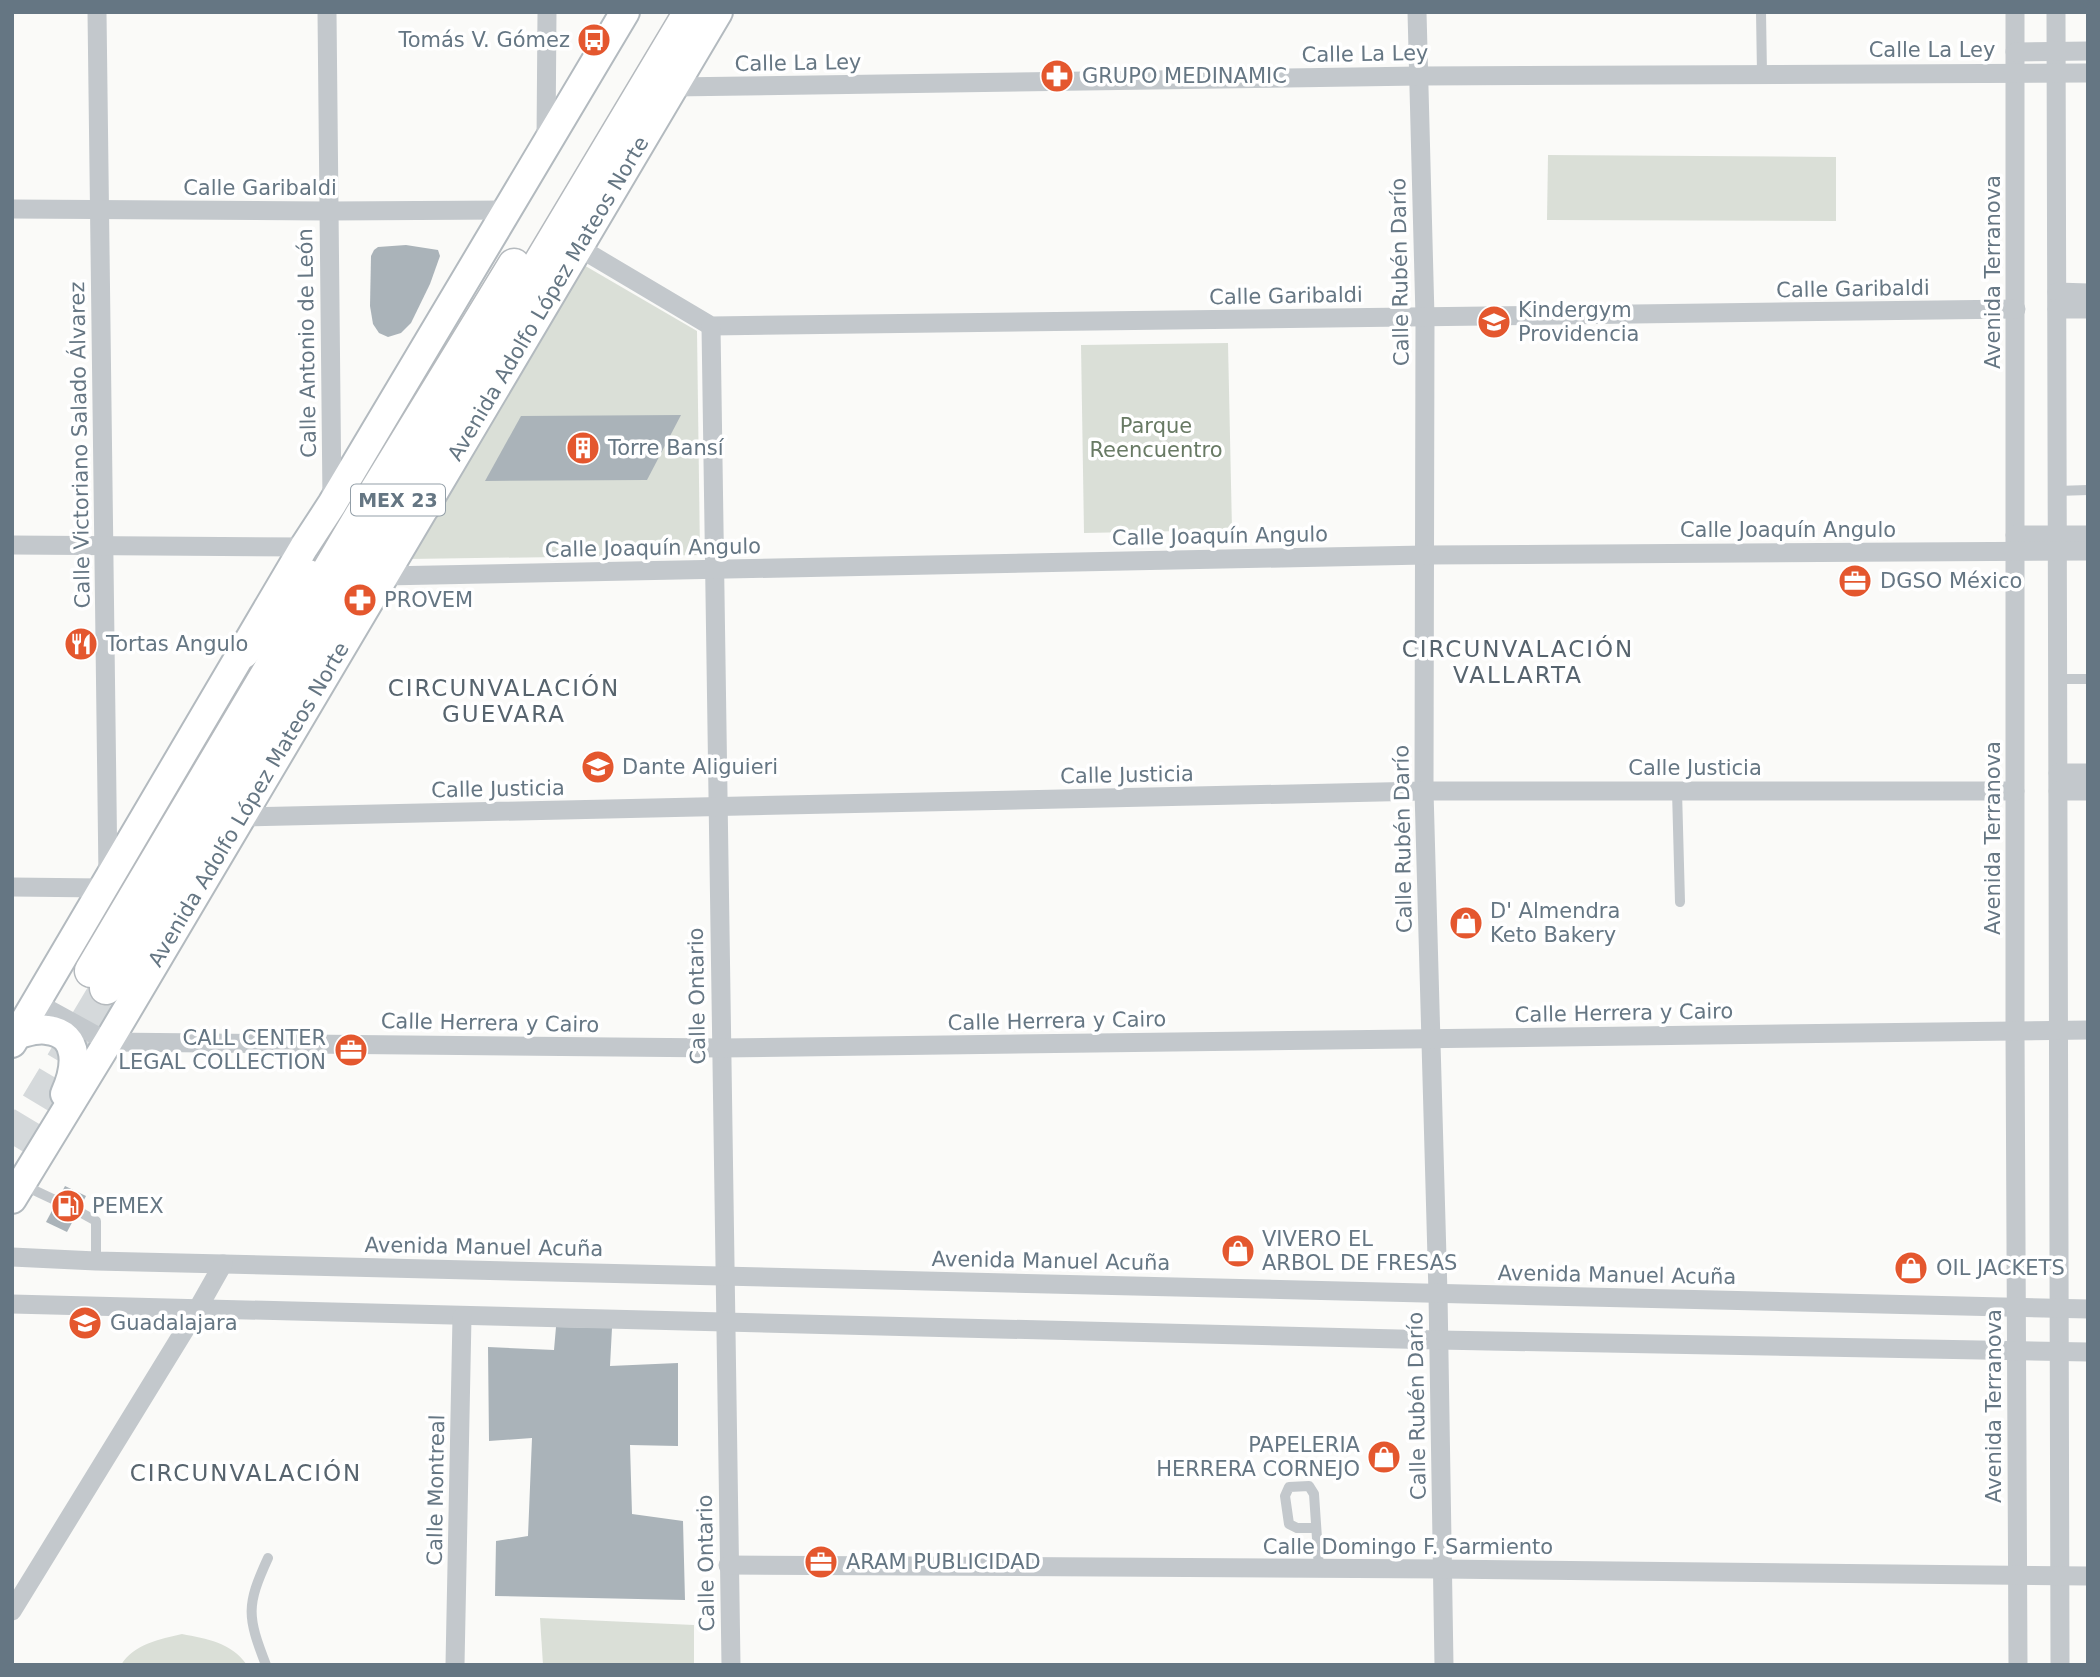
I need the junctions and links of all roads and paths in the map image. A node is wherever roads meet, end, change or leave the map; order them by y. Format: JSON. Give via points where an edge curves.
{"nodes":[{"id":1,"x":97,"y":12,"type":"edge"},
{"id":2,"x":327,"y":12,"type":"edge"},
{"id":3,"x":547,"y":12,"type":"edge"},
{"id":4,"x":625,"y":12,"type":"edge"},
{"id":5,"x":667,"y":12,"type":"edge"},
{"id":6,"x":690,"y":12,"type":"edge"},
{"id":7,"x":718,"y":12,"type":"edge"},
{"id":8,"x":1417,"y":12,"type":"edge"},
{"id":9,"x":1761,"y":12,"type":"edge"},
{"id":10,"x":2015,"y":12,"type":"edge"},
{"id":11,"x":2056,"y":12,"type":"edge"},
{"id":12,"x":2056,"y":50,"type":"junction"},
{"id":13,"x":2088,"y":51,"type":"edge"},
{"id":14,"x":2015,"y":52,"type":"junction"},
{"id":15,"x":2057,"y":72,"type":"junction"},
{"id":16,"x":2015,"y":73,"type":"junction"},
{"id":17,"x":2088,"y":73,"type":"edge"},
{"id":18,"x":1762,"y":74,"type":"junction"},
{"id":19,"x":1420,"y":76,"type":"junction"},
{"id":20,"x":673,"y":87,"type":"junction"},
{"id":21,"x":547,"y":144,"type":"junction"},
{"id":22,"x":12,"y":209,"type":"edge"},
{"id":23,"x":100,"y":210,"type":"junction"},
{"id":24,"x":507,"y":210,"type":"junction"},
{"id":25,"x":328,"y":211,"type":"junction"},
{"id":26,"x":578,"y":247,"type":"junction"},
{"id":27,"x":2088,"y":293,"type":"edge"},
{"id":28,"x":2057,"y":301,"type":"junction"},
{"id":29,"x":2015,"y":309,"type":"junction"},
{"id":30,"x":2088,"y":309,"type":"edge"},
{"id":31,"x":1425,"y":317,"type":"junction"},
{"id":32,"x":710,"y":326,"type":"junction"},
{"id":33,"x":482,"y":360,"type":"junction"},
{"id":34,"x":2088,"y":490,"type":"edge"},
{"id":35,"x":2057,"y":491,"type":"junction"},
{"id":36,"x":332,"y":504,"type":"junction"},
{"id":37,"x":426,"y":504,"type":"junction"},
{"id":38,"x":365,"y":509,"type":"junction"},
{"id":39,"x":2088,"y":535,"type":"edge"},
{"id":40,"x":2015,"y":543,"type":"junction"},
{"id":41,"x":2058,"y":543,"type":"junction"},
{"id":42,"x":12,"y":545,"type":"edge"},
{"id":43,"x":104,"y":546,"type":"junction"},
{"id":44,"x":304,"y":547,"type":"junction"},
{"id":45,"x":2088,"y":551,"type":"edge"},
{"id":46,"x":1425,"y":555,"type":"junction"},
{"id":47,"x":714,"y":569,"type":"junction"},
{"id":48,"x":384,"y":576,"type":"junction"},
{"id":49,"x":243,"y":652,"type":"junction"},
{"id":50,"x":2088,"y":679,"type":"edge"},
{"id":51,"x":2058,"y":680,"type":"junction"},
{"id":52,"x":2088,"y":773,"type":"edge"},
{"id":53,"x":2058,"y":782,"type":"junction"},
{"id":54,"x":1424,"y":791,"type":"junction"},
{"id":55,"x":1677,"y":791,"type":"junction"},
{"id":56,"x":2015,"y":791,"type":"junction"},
{"id":57,"x":2088,"y":791,"type":"edge"},
{"id":58,"x":717,"y":807,"type":"junction"},
{"id":59,"x":241,"y":817,"type":"junction"},
{"id":60,"x":105,"y":883,"type":"junction"},
{"id":61,"x":12,"y":887,"type":"edge"},
{"id":62,"x":1680,"y":902,"type":"dead end"},
{"id":63,"x":37,"y":1003,"type":"junction"},
{"id":64,"x":2059,"y":1030,"type":"junction"},
{"id":65,"x":2088,"y":1030,"type":"edge"},
{"id":66,"x":2015,"y":1031,"type":"junction"},
{"id":67,"x":15,"y":1038,"type":"edge"},
{"id":68,"x":1430,"y":1038,"type":"junction"},
{"id":69,"x":108,"y":1042,"type":"junction"},
{"id":70,"x":721,"y":1048,"type":"junction"},
{"id":71,"x":54,"y":1129,"type":"junction"},
{"id":72,"x":17,"y":1192,"type":"edge"},
{"id":73,"x":57,"y":1201,"type":"dead end"},
{"id":74,"x":78,"y":1211,"type":"dead end"},
{"id":75,"x":12,"y":1257,"type":"edge"},
{"id":76,"x":96,"y":1261,"type":"junction"},
{"id":77,"x":223,"y":1264,"type":"junction"},
{"id":78,"x":724,"y":1275,"type":"junction"},
{"id":79,"x":1438,"y":1294,"type":"junction"},
{"id":80,"x":12,"y":1304,"type":"edge"},
{"id":81,"x":2016,"y":1307,"type":"junction"},
{"id":82,"x":2059,"y":1308,"type":"junction"},
{"id":83,"x":2088,"y":1308,"type":"edge"},
{"id":84,"x":197,"y":1310,"type":"junction"},
{"id":85,"x":462,"y":1317,"type":"junction"},
{"id":86,"x":724,"y":1323,"type":"junction"},
{"id":87,"x":1438,"y":1340,"type":"junction"},
{"id":88,"x":2016,"y":1350,"type":"junction"},
{"id":89,"x":2059,"y":1351,"type":"junction"},
{"id":90,"x":2088,"y":1352,"type":"edge"},
{"id":91,"x":1316,"y":1528,"type":"junction"},
{"id":92,"x":268,"y":1558,"type":"dead end"},
{"id":93,"x":729,"y":1565,"type":"junction"},
{"id":94,"x":1319,"y":1569,"type":"junction"},
{"id":95,"x":1443,"y":1569,"type":"junction"},
{"id":96,"x":2019,"y":1576,"type":"junction"},
{"id":97,"x":2060,"y":1576,"type":"junction"},
{"id":98,"x":2088,"y":1576,"type":"edge"},
{"id":99,"x":12,"y":1611,"type":"edge"},
{"id":100,"x":266,"y":1665,"type":"edge"},
{"id":101,"x":455,"y":1665,"type":"edge"},
{"id":102,"x":730,"y":1665,"type":"edge"},
{"id":103,"x":1444,"y":1665,"type":"edge"},
{"id":104,"x":2018,"y":1665,"type":"edge"},
{"id":105,"x":2060,"y":1665,"type":"edge"}],
"edges":[{"from":1,"to":23,"type":"street","name":"Calle Victoriano Salado Álvarez"},
{"from":2,"to":25,"type":"street","name":"Calle Antonio de León"},
{"from":3,"to":21,"type":"street"},
{"from":4,"to":21,"type":"main road"},
{"from":5,"to":38,"type":"main road","name":"Avenida Adolfo López Mateos Norte","number":"MEX 23"},
{"from":6,"to":33,"type":"main road","name":"Avenida Adolfo López Mateos Norte","number":"MEX 23"},
{"from":7,"to":20,"type":"main road","name":"Avenida Adolfo López Mateos Norte"},
{"from":8,"to":19,"type":"street","name":"Calle Rubén Darío"},
{"from":9,"to":18,"type":"lane"},
{"from":10,"to":14,"type":"street","name":"Avenida Terranova"},
{"from":11,"to":12,"type":"street"},
{"from":12,"to":13,"type":"street"},
{"from":12,"to":14,"type":"street"},
{"from":12,"to":15,"type":"street"},
{"from":14,"to":16,"type":"street","name":"Avenida Terranova"},
{"from":15,"to":16,"type":"street","name":"Calle La Ley"},
{"from":15,"to":17,"type":"street","name":"Calle La Ley"},
{"from":15,"to":28,"type":"street"},
{"from":16,"to":18,"type":"street","name":"Calle La Ley"},
{"from":16,"to":29,"type":"street","name":"Avenida Terranova"},
{"from":18,"to":19,"type":"street","name":"Calle La Ley"},
{"from":19,"to":20,"type":"street","name":"Calle La Ley"},
{"from":19,"to":31,"type":"street","name":"Calle Rubén Darío"},
{"from":20,"to":26,"type":"main road","name":"Avenida Adolfo López Mateos Norte"},
{"from":21,"to":24,"type":"main road"},
{"from":22,"to":23,"type":"street","name":"Calle Garibaldi"},
{"from":23,"to":25,"type":"street","name":"Calle Garibaldi"},
{"from":23,"to":43,"type":"street","name":"Calle Victoriano Salado Álvarez"},
{"from":24,"to":25,"type":"street","name":"Calle Garibaldi"},
{"from":24,"to":36,"type":"main road"},
{"from":25,"to":36,"type":"street","name":"Calle Antonio de León"},
{"from":26,"to":32,"type":"street"},
{"from":26,"to":37,"type":"main road","name":"Avenida Adolfo López Mateos Norte"},
{"from":27,"to":28,"type":"street"},
{"from":28,"to":30,"type":"street"},
{"from":28,"to":35,"type":"street"},
{"from":29,"to":31,"type":"street","name":"Calle Garibaldi"},
{"from":29,"to":40,"type":"street","name":"Avenida Terranova"},
{"from":31,"to":32,"type":"street","name":"Calle Garibaldi"},
{"from":31,"to":46,"type":"street","name":"Calle Rubén Darío"},
{"from":32,"to":47,"type":"street","name":"Calle Ontario"},
{"from":33,"to":37,"type":"main road"},
{"from":33,"to":38,"type":"main road","name":"Avenida Adolfo López Mateos Norte","number":"MEX 23","via":[[97,982]]},
{"from":34,"to":35,"type":"lane"},
{"from":35,"to":41,"type":"street"},
{"from":36,"to":44,"type":"main road"},
{"from":37,"to":48,"type":"main road","name":"Avenida Adolfo López Mateos Norte"},
{"from":38,"to":49,"type":"main road"},
{"from":39,"to":41,"type":"street"},
{"from":40,"to":41,"type":"street","name":"Calle Joaquín Angulo"},
{"from":40,"to":46,"type":"street","name":"Calle Joaquín Angulo"},
{"from":40,"to":56,"type":"street","name":"Avenida Terranova"},
{"from":41,"to":45,"type":"street"},
{"from":41,"to":51,"type":"street"},
{"from":42,"to":43,"type":"street"},
{"from":43,"to":44,"type":"street"},
{"from":43,"to":60,"type":"street","name":"Calle Victoriano Salado Álvarez"},
{"from":44,"to":49,"type":"main road"},
{"from":46,"to":47,"type":"street","name":"Calle Joaquín Angulo"},
{"from":46,"to":54,"type":"street","name":"Calle Rubén Darío"},
{"from":47,"to":48,"type":"street","name":"Calle Joaquín Angulo"},
{"from":47,"to":58,"type":"street","name":"Calle Ontario"},
{"from":48,"to":59,"type":"main road","name":"Avenida Adolfo López Mateos Norte"},
{"from":49,"to":60,"type":"main road"},
{"from":50,"to":51,"type":"lane"},
{"from":51,"to":53,"type":"street"},
{"from":52,"to":53,"type":"street"},
{"from":53,"to":57,"type":"street"},
{"from":53,"to":64,"type":"street"},
{"from":54,"to":55,"type":"street","name":"Calle Justicia"},
{"from":54,"to":58,"type":"street","name":"Calle Justicia"},
{"from":54,"to":68,"type":"street","name":"Calle Rubén Darío"},
{"from":55,"to":56,"type":"street","name":"Calle Justicia"},
{"from":55,"to":62,"type":"lane"},
{"from":56,"to":66,"type":"street","name":"Avenida Terranova"},
{"from":58,"to":59,"type":"street","name":"Calle Justicia"},
{"from":58,"to":70,"type":"street","name":"Calle Ontario"},
{"from":59,"to":69,"type":"main road","name":"Avenida Adolfo López Mateos Norte"},
{"from":60,"to":61,"type":"street"},
{"from":60,"to":63,"type":"main road"},
{"from":63,"to":67,"type":"main road"},
{"from":63,"to":69,"type":"street","name":"Calle Herrera y Cairo"},
{"from":64,"to":65,"type":"street","name":"Calle Herrera y Cairo"},
{"from":64,"to":66,"type":"street","name":"Calle Herrera y Cairo"},
{"from":64,"to":82,"type":"street"},
{"from":66,"to":68,"type":"street","name":"Calle Herrera y Cairo"},
{"from":66,"to":81,"type":"street","name":"Avenida Terranova"},
{"from":67,"to":71,"type":"main road","via":[[38,1029],[50,1030],[73,1048],[72,1080],[57,1109]]},
{"from":68,"to":70,"type":"street","name":"Calle Herrera y Cairo"},
{"from":68,"to":79,"type":"street","name":"Calle Rubén Darío"},
{"from":69,"to":70,"type":"street","name":"Calle Herrera y Cairo"},
{"from":69,"to":71,"type":"main road","name":"Avenida Adolfo López Mateos Norte"},
{"from":70,"to":78,"type":"street","name":"Calle Ontario"},
{"from":71,"to":72,"type":"main road","name":"Avenida Adolfo López Mateos Norte"},
{"from":72,"to":73,"type":"lane"},
{"from":74,"to":76,"type":"lane","via":[[96,1222]]},
{"from":75,"to":76,"type":"street","name":"Avenida Manuel Acuña"},
{"from":76,"to":77,"type":"street","name":"Avenida Manuel Acuña"},
{"from":77,"to":78,"type":"street","name":"Avenida Manuel Acuña"},
{"from":77,"to":84,"type":"street"},
{"from":78,"to":79,"type":"street","name":"Avenida Manuel Acuña"},
{"from":78,"to":86,"type":"street","name":"Calle Ontario"},
{"from":79,"to":81,"type":"street","name":"Avenida Manuel Acuña"},
{"from":79,"to":87,"type":"street","name":"Calle Rubén Darío"},
{"from":80,"to":84,"type":"street"},
{"from":81,"to":82,"type":"street","name":"Avenida Manuel Acuña"},
{"from":81,"to":88,"type":"street","name":"Avenida Terranova"},
{"from":82,"to":83,"type":"street","name":"Avenida Manuel Acuña"},
{"from":82,"to":89,"type":"street"},
{"from":84,"to":85,"type":"street"},
{"from":84,"to":99,"type":"street"},
{"from":85,"to":86,"type":"street"},
{"from":85,"to":101,"type":"street","name":"Calle Montreal"},
{"from":86,"to":87,"type":"street"},
{"from":86,"to":93,"type":"street","name":"Calle Ontario"},
{"from":87,"to":88,"type":"street"},
{"from":87,"to":95,"type":"street","name":"Calle Rubén Darío"},
{"from":88,"to":89,"type":"street"},
{"from":88,"to":96,"type":"street","name":"Avenida Terranova"},
{"from":89,"to":90,"type":"street"},
{"from":89,"to":97,"type":"street"},
{"from":91,"to":91,"type":"lane","via":[[1312,1489],[1289,1487],[1285,1496],[1289,1524]]},
{"from":91,"to":94,"type":"lane"},
{"from":92,"to":100,"type":"lane","via":[[254,1588],[250,1611]]},
{"from":93,"to":94,"type":"street","name":"Calle Domingo F. Sarmiento"},
{"from":93,"to":102,"type":"street","name":"Calle Ontario"},
{"from":94,"to":95,"type":"street","name":"Calle Domingo F. Sarmiento"},
{"from":95,"to":96,"type":"street","name":"Calle Domingo F. Sarmiento"},
{"from":95,"to":103,"type":"street","name":"Calle Rubén Darío"},
{"from":96,"to":97,"type":"street","name":"Calle Domingo F. Sarmiento"},
{"from":96,"to":104,"type":"street","name":"Avenida Terranova"},
{"from":97,"to":98,"type":"street","name":"Calle Domingo F. Sarmiento"},
{"from":97,"to":105,"type":"street"}]}
